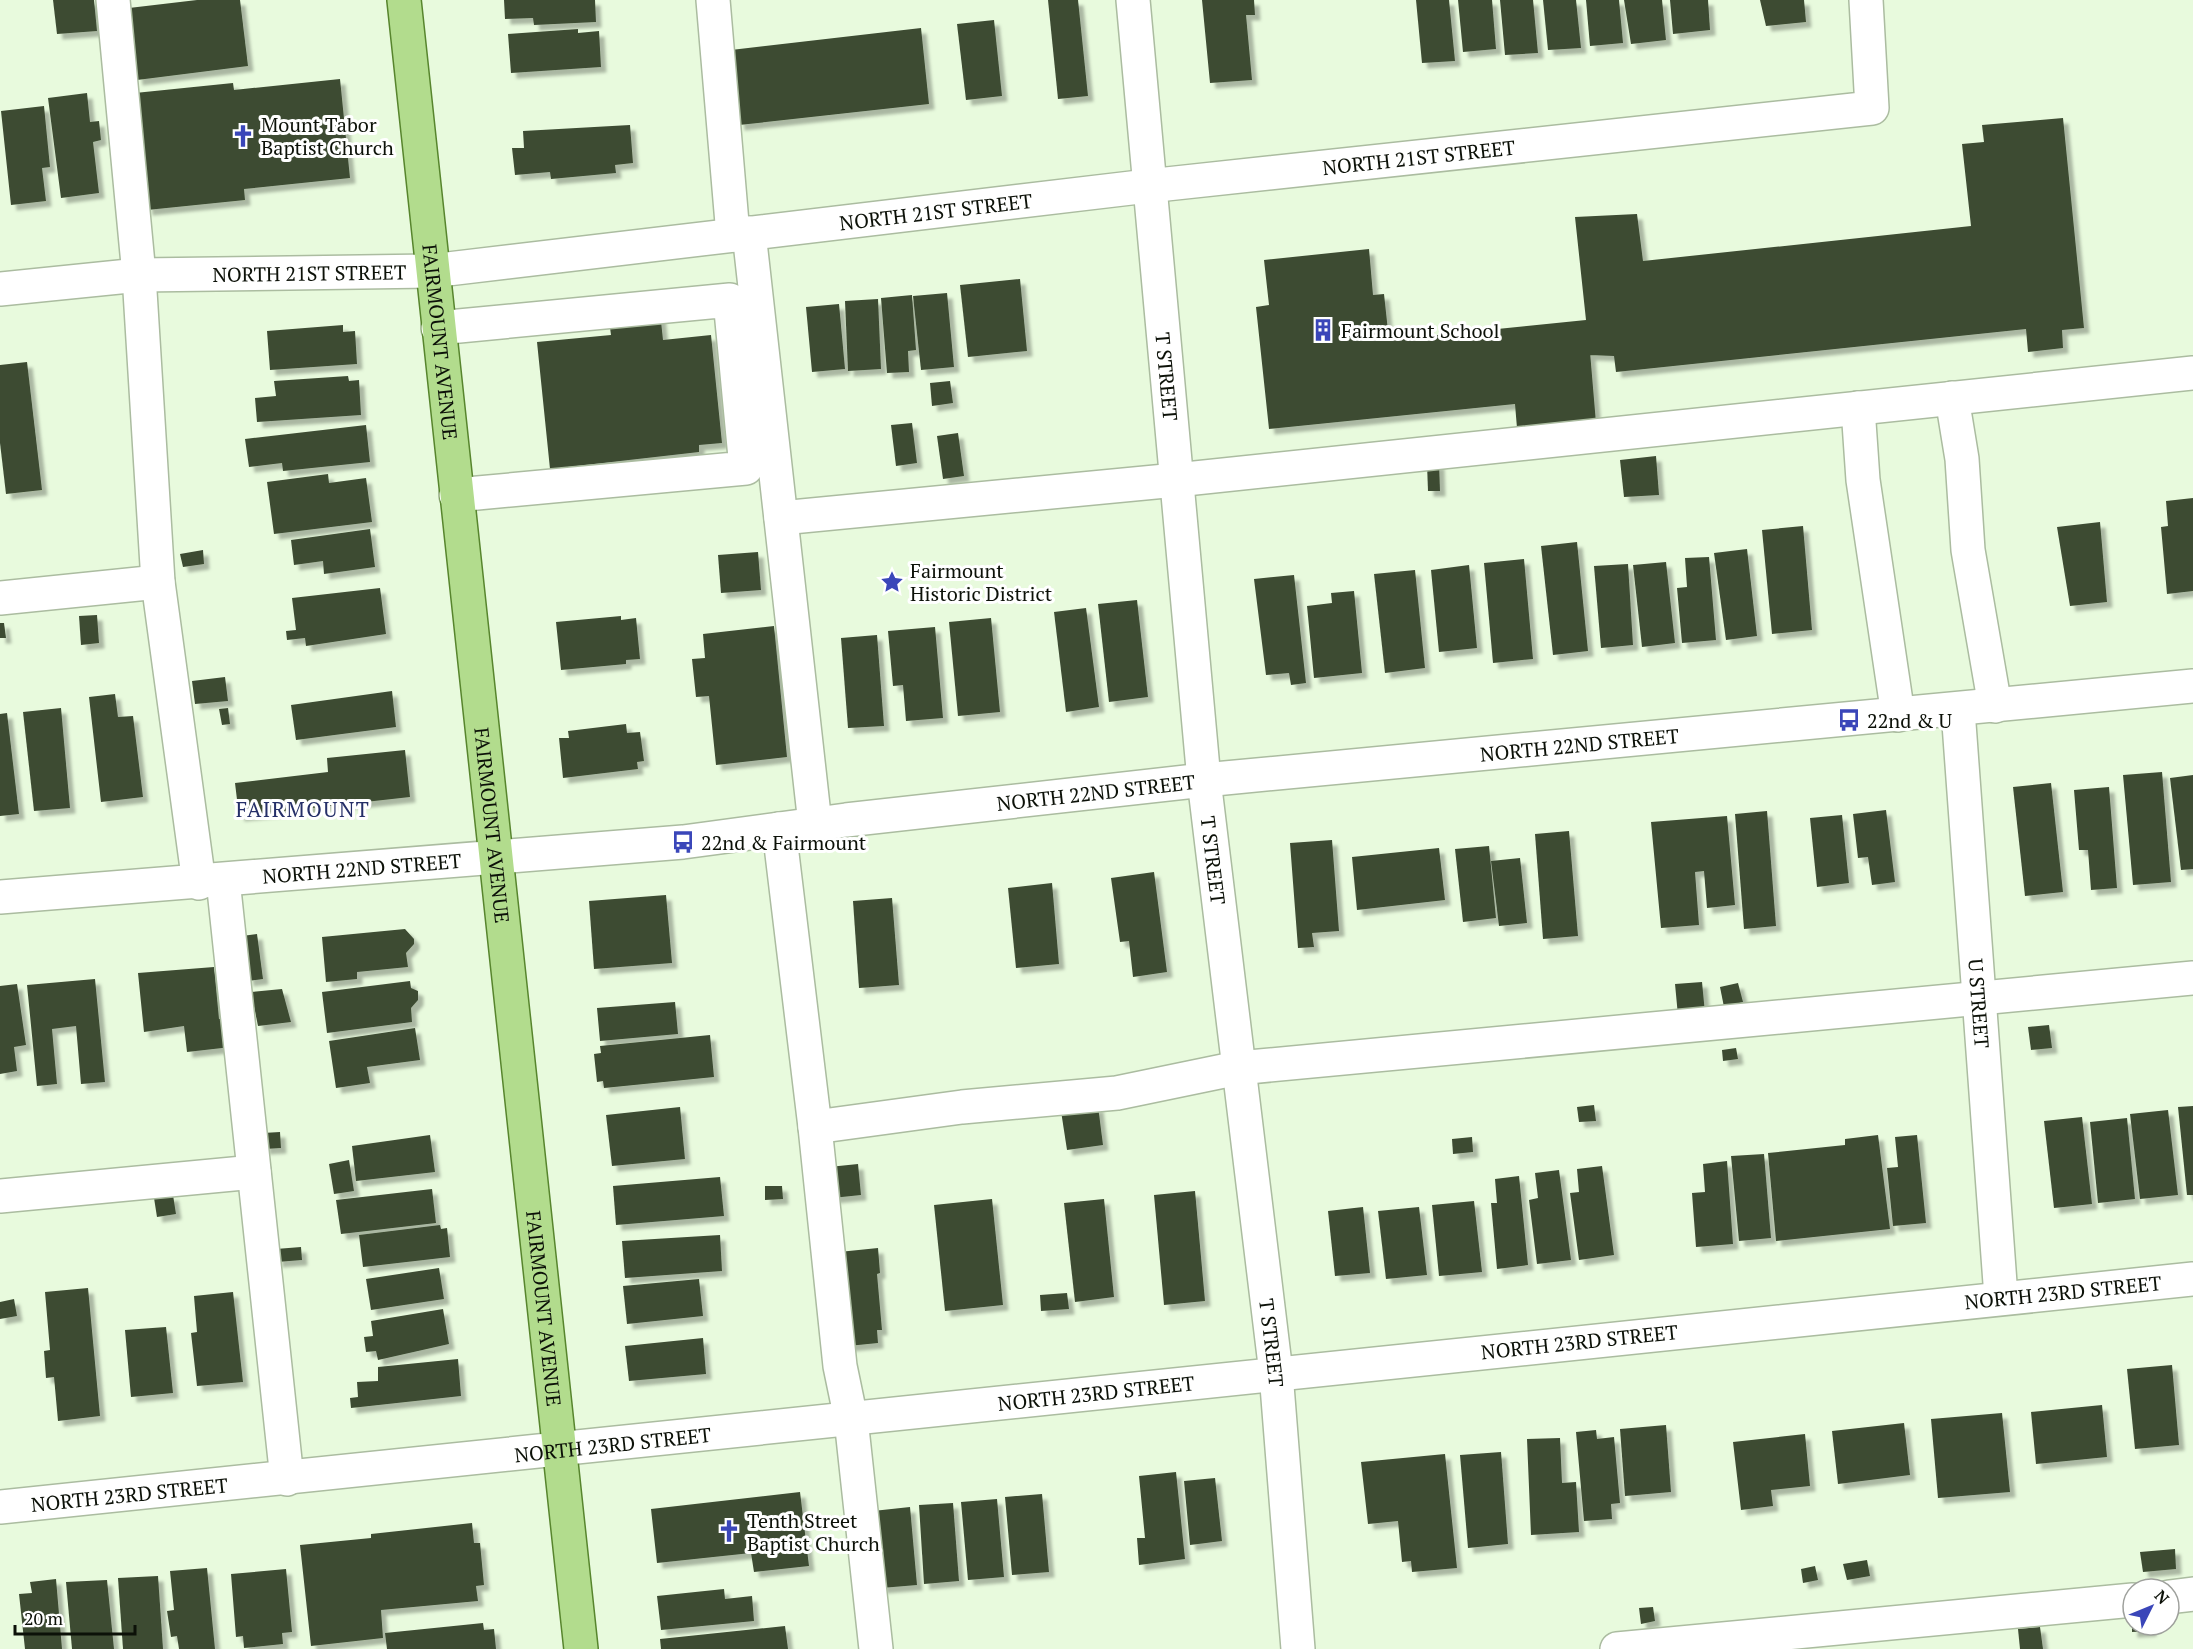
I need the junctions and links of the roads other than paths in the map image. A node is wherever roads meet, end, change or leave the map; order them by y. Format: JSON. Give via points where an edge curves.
{"nodes":[{"id":1,"x":112,"y":0,"type":"edge"},
{"id":2,"x":404,"y":0,"type":"edge"},
{"id":3,"x":713,"y":0,"type":"edge"},
{"id":4,"x":1133,"y":0,"type":"edge"},
{"id":5,"x":1866,"y":0,"type":"edge"},
{"id":6,"x":1148,"y":186,"type":"junction"},
{"id":7,"x":741,"y":234,"type":"junction"},
{"id":8,"x":431,"y":271,"type":"junction"},
{"id":9,"x":139,"y":274,"type":"junction"},
{"id":10,"x":0,"y":289,"type":"edge"},
{"id":11,"x":438,"y":328,"type":"junction"},
{"id":12,"x":2193,"y":373,"type":"edge"},
{"id":13,"x":1952,"y":398,"type":"junction"},
{"id":14,"x":1858,"y":408,"type":"junction"},
{"id":15,"x":1176,"y":480,"type":"junction"},
{"id":16,"x":456,"y":495,"type":"junction"},
{"id":17,"x":781,"y":518,"type":"junction"},
{"id":18,"x":158,"y":582,"type":"junction"},
{"id":19,"x":0,"y":598,"type":"edge"},
{"id":20,"x":2193,"y":686,"type":"edge"},
{"id":21,"x":1995,"y":706,"type":"junction"},
{"id":22,"x":1958,"y":710,"type":"junction"},
{"id":23,"x":1898,"y":715,"type":"junction"},
{"id":24,"x":1204,"y":780,"type":"junction"},
{"id":25,"x":815,"y":824,"type":"junction"},
{"id":26,"x":779,"y":828,"type":"junction"},
{"id":27,"x":496,"y":856,"type":"junction"},
{"id":28,"x":211,"y":882,"type":"junction"},
{"id":29,"x":0,"y":897,"type":"edge"},
{"id":30,"x":2193,"y":978,"type":"edge"},
{"id":31,"x":1980,"y":999,"type":"junction"},
{"id":32,"x":1238,"y":1068,"type":"junction"},
{"id":33,"x":815,"y":1127,"type":"junction"},
{"id":34,"x":254,"y":1172,"type":"junction"},
{"id":35,"x":0,"y":1196,"type":"edge"},
{"id":36,"x":2193,"y":1279,"type":"edge"},
{"id":37,"x":2001,"y":1297,"type":"junction"},
{"id":38,"x":1276,"y":1373,"type":"junction"},
{"id":39,"x":851,"y":1419,"type":"junction"},
{"id":40,"x":559,"y":1451,"type":"junction"},
{"id":41,"x":287,"y":1479,"type":"junction"},
{"id":42,"x":0,"y":1506,"type":"edge"},
{"id":43,"x":2121,"y":1601,"type":"edge"},
{"id":44,"x":581,"y":1649,"type":"edge"},
{"id":45,"x":876,"y":1649,"type":"edge"},
{"id":46,"x":1298,"y":1649,"type":"edge"},
{"id":47,"x":1617,"y":1649,"type":"edge"}],
"edges":[{"from":1,"to":9,"type":"street"},
{"from":2,"to":8,"type":"main road","name":"FAIRMOUNT AVENUE"},
{"from":3,"to":7,"type":"street"},
{"from":4,"to":6,"type":"street","name":"T STREET"},
{"from":5,"to":6,"type":"street","name":"NORTH 21ST STREET","via":[[1872,108]]},
{"from":6,"to":7,"type":"street","name":"NORTH 21ST STREET"},
{"from":6,"to":15,"type":"street","name":"T STREET"},
{"from":7,"to":8,"type":"street","name":"NORTH 21ST STREET"},
{"from":7,"to":17,"type":"street"},
{"from":8,"to":9,"type":"street","name":"NORTH 21ST STREET"},
{"from":8,"to":11,"type":"main road","name":"FAIRMOUNT AVENUE"},
{"from":9,"to":10,"type":"street","name":"NORTH 21ST STREET"},
{"from":9,"to":18,"type":"street"},
{"from":11,"to":16,"type":"main road","name":"FAIRMOUNT AVENUE"},
{"from":11,"to":16,"type":"street","via":[[730,300],[746,468]]},
{"from":12,"to":13,"type":"street"},
{"from":13,"to":14,"type":"street"},
{"from":13,"to":21,"type":"street","via":[[1962,459],[1968,550]]},
{"from":14,"to":15,"type":"street"},
{"from":14,"to":23,"type":"street","via":[[1863,480]]},
{"from":15,"to":17,"type":"street"},
{"from":15,"to":24,"type":"street","name":"T STREET"},
{"from":16,"to":27,"type":"main road","name":"FAIRMOUNT AVENUE"},
{"from":17,"to":25,"type":"street"},
{"from":18,"to":19,"type":"street"},
{"from":18,"to":28,"type":"street"},
{"from":20,"to":21,"type":"street","name":"NORTH 22ND STREET"},
{"from":21,"to":22,"type":"street","name":"NORTH 22ND STREET"},
{"from":22,"to":23,"type":"street","name":"NORTH 22ND STREET"},
{"from":22,"to":31,"type":"street","name":"U STREET"},
{"from":23,"to":24,"type":"street","name":"NORTH 22ND STREET"},
{"from":24,"to":25,"type":"street","name":"NORTH 22ND STREET"},
{"from":24,"to":32,"type":"street","name":"T STREET"},
{"from":25,"to":26,"type":"street","name":"NORTH 22ND STREET"},
{"from":26,"to":27,"type":"street","name":"NORTH 22ND STREET","via":[[683,842]]},
{"from":26,"to":33,"type":"street"},
{"from":27,"to":28,"type":"street","name":"NORTH 22ND STREET"},
{"from":27,"to":40,"type":"main road","name":"FAIRMOUNT AVENUE"},
{"from":28,"to":29,"type":"street","name":"NORTH 22ND STREET"},
{"from":28,"to":34,"type":"street"},
{"from":30,"to":31,"type":"street"},
{"from":31,"to":32,"type":"street"},
{"from":31,"to":37,"type":"street","name":"U STREET"},
{"from":32,"to":33,"type":"street","via":[[1117,1093],[962,1107]]},
{"from":32,"to":38,"type":"street","name":"T STREET"},
{"from":33,"to":39,"type":"street","via":[[840,1366]]},
{"from":34,"to":35,"type":"street"},
{"from":34,"to":41,"type":"street"},
{"from":36,"to":37,"type":"street","name":"NORTH 23RD STREET"},
{"from":37,"to":38,"type":"street","name":"NORTH 23RD STREET"},
{"from":38,"to":39,"type":"street","name":"NORTH 23RD STREET"},
{"from":38,"to":46,"type":"street","name":"T STREET"},
{"from":39,"to":40,"type":"street","name":"NORTH 23RD STREET"},
{"from":39,"to":45,"type":"street"},
{"from":40,"to":41,"type":"street","name":"NORTH 23RD STREET"},
{"from":40,"to":44,"type":"main road","name":"FAIRMOUNT AVENUE"},
{"from":41,"to":42,"type":"street","name":"NORTH 23RD STREET"},
{"from":43,"to":47,"type":"street"}]}
